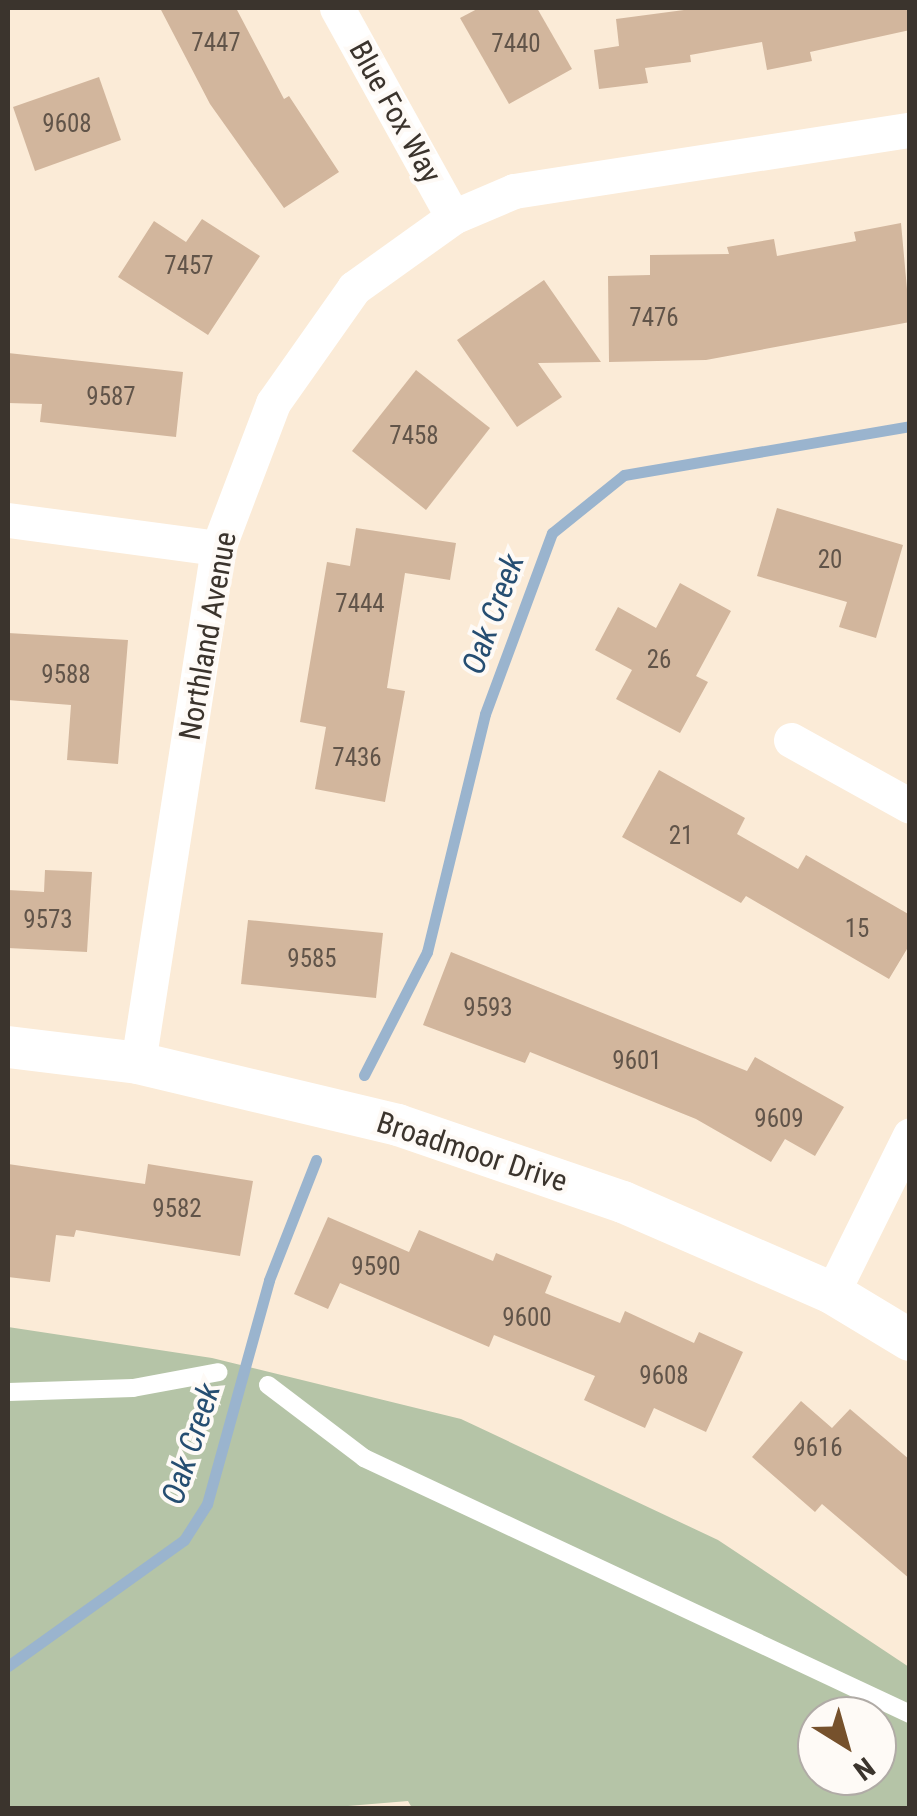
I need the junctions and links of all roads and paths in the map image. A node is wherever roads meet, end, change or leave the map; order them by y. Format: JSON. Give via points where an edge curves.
{"nodes":[{"id":1,"x":336,"y":8,"type":"edge"},
{"id":2,"x":910,"y":130,"type":"edge"},
{"id":3,"x":453,"y":216,"type":"junction"},
{"id":4,"x":8,"y":520,"type":"edge"},
{"id":5,"x":218,"y":548,"type":"junction"},
{"id":6,"x":791,"y":740,"type":"dead end"},
{"id":7,"x":910,"y":806,"type":"edge"},
{"id":8,"x":8,"y":1047,"type":"edge"},
{"id":9,"x":138,"y":1063,"type":"junction"},
{"id":10,"x":910,"y":1135,"type":"edge"},
{"id":11,"x":832,"y":1292,"type":"junction"},
{"id":12,"x":910,"y":1340,"type":"edge"},
{"id":13,"x":218,"y":1372,"type":"dead end"},
{"id":14,"x":268,"y":1385,"type":"dead end"},
{"id":15,"x":8,"y":1392,"type":"edge"},
{"id":16,"x":910,"y":1714,"type":"edge"}],
"edges":[{"from":1,"to":3,"type":"street","name":"Blue Fox Way"},
{"from":2,"to":3,"type":"street","name":"Northland Avenue","via":[[514,190]]},
{"from":3,"to":5,"type":"street","name":"Northland Avenue","via":[[354,288],[273,403]]},
{"from":4,"to":5,"type":"street"},
{"from":5,"to":9,"type":"street","name":"Northland Avenue"},
{"from":6,"to":7,"type":"street"},
{"from":8,"to":9,"type":"street","name":"Broadmoor Drive"},
{"from":9,"to":11,"type":"street","name":"Broadmoor Drive","via":[[398,1125],[623,1202]]},
{"from":10,"to":11,"type":"street"},
{"from":11,"to":12,"type":"street","name":"Broadmoor Drive"},
{"from":13,"to":15,"type":"lane","via":[[133,1388]]},
{"from":14,"to":16,"type":"lane","via":[[364,1458]]}]}
